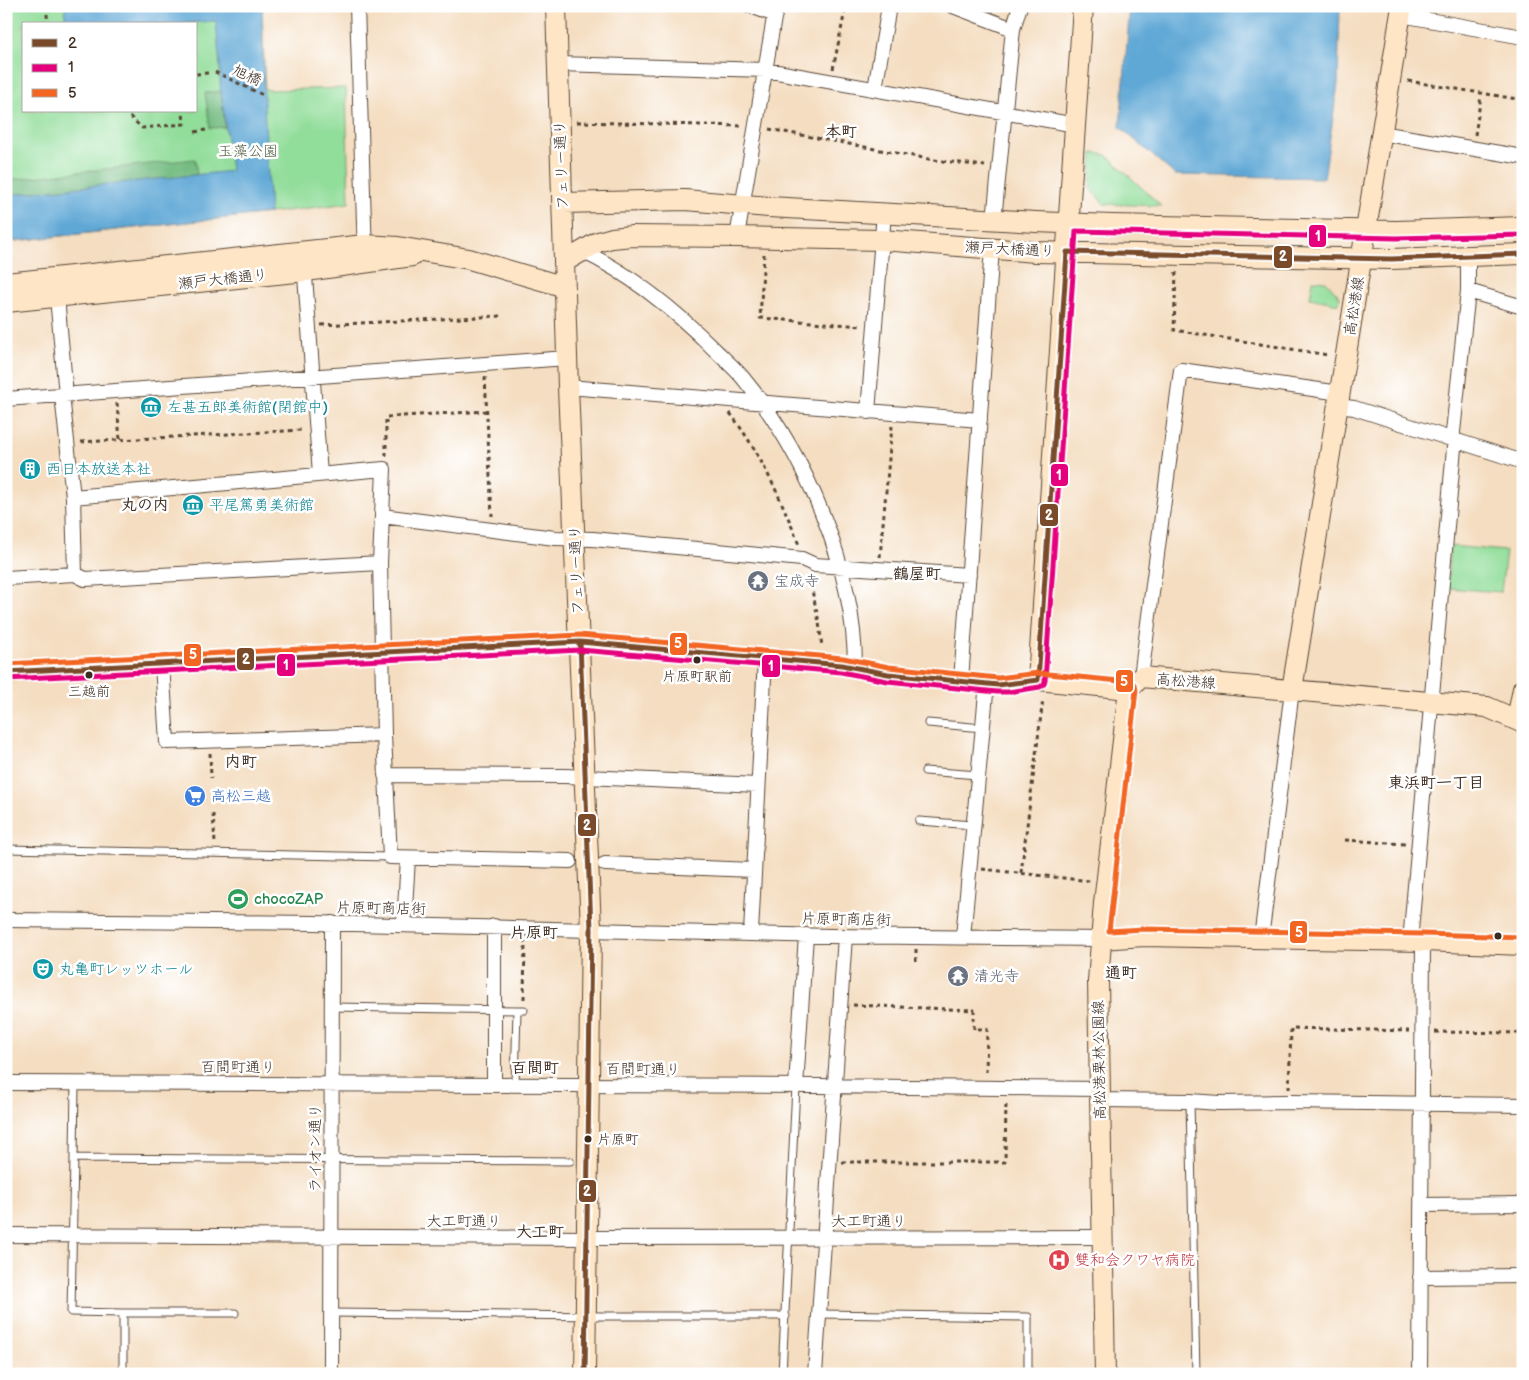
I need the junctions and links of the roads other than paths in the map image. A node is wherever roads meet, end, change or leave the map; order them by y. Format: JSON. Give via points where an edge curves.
{"nodes":[{"id":1,"x":357,"y":6,"type":"edge"},
{"id":2,"x":556,"y":6,"type":"edge"},
{"id":3,"x":751,"y":6,"type":"edge"},
{"id":4,"x":889,"y":6,"type":"edge"},
{"id":5,"x":953,"y":6,"type":"edge"},
{"id":6,"x":1020,"y":6,"type":"edge"},
{"id":7,"x":1084,"y":6,"type":"edge"},
{"id":8,"x":775,"y":11,"type":"edge"},
{"id":9,"x":1401,"y":11,"type":"edge"},
{"id":10,"x":1013,"y":29,"type":"junction"},
{"id":11,"x":1523,"y":37,"type":"edge"},
{"id":12,"x":558,"y":64,"type":"junction"},
{"id":13,"x":766,"y":70,"type":"junction"},
{"id":14,"x":875,"y":89,"type":"junction"},
{"id":15,"x":1005,"y":113,"type":"junction"},
{"id":16,"x":1076,"y":125,"type":"junction"},
{"id":17,"x":1382,"y":133,"type":"junction"},
{"id":18,"x":1523,"y":157,"type":"edge"},
{"id":19,"x":563,"y":203,"type":"junction"},
{"id":20,"x":742,"y":205,"type":"junction"},
{"id":21,"x":884,"y":213,"type":"junction"},
{"id":22,"x":994,"y":220,"type":"junction"},
{"id":23,"x":1069,"y":223,"type":"junction"},
{"id":24,"x":1523,"y":227,"type":"edge"},
{"id":25,"x":1366,"y":230,"type":"junction"},
{"id":26,"x":737,"y":237,"type":"junction"},
{"id":27,"x":882,"y":240,"type":"junction"},
{"id":28,"x":992,"y":248,"type":"junction"},
{"id":29,"x":582,"y":251,"type":"junction"},
{"id":30,"x":1067,"y":252,"type":"junction"},
{"id":31,"x":365,"y":253,"type":"junction"},
{"id":32,"x":1523,"y":254,"type":"edge"},
{"id":33,"x":1468,"y":256,"type":"junction"},
{"id":34,"x":1362,"y":258,"type":"junction"},
{"id":35,"x":304,"y":261,"type":"junction"},
{"id":36,"x":564,"y":262,"type":"junction"},
{"id":37,"x":6,"y":283,"type":"edge"},
{"id":38,"x":564,"y":287,"type":"junction"},
{"id":39,"x":1468,"y":291,"type":"junction"},
{"id":40,"x":57,"y":297,"type":"junction"},
{"id":41,"x":6,"y":302,"type":"edge"},
{"id":42,"x":1523,"y":308,"type":"edge"},
{"id":43,"x":567,"y":358,"type":"junction"},
{"id":44,"x":312,"y":377,"type":"junction"},
{"id":45,"x":568,"y":388,"type":"junction"},
{"id":46,"x":64,"y":395,"type":"junction"},
{"id":47,"x":6,"y":399,"type":"edge"},
{"id":48,"x":1339,"y":400,"type":"junction"},
{"id":49,"x":762,"y":404,"type":"junction"},
{"id":50,"x":868,"y":412,"type":"junction"},
{"id":51,"x":980,"y":420,"type":"junction"},
{"id":52,"x":1454,"y":440,"type":"junction"},
{"id":53,"x":1523,"y":462,"type":"edge"},
{"id":54,"x":320,"y":474,"type":"junction"},
{"id":55,"x":73,"y":497,"type":"junction"},
{"id":56,"x":382,"y":516,"type":"junction"},
{"id":57,"x":574,"y":538,"type":"junction"},
{"id":58,"x":380,"y":563,"type":"junction"},
{"id":59,"x":839,"y":566,"type":"junction"},
{"id":60,"x":75,"y":574,"type":"junction"},
{"id":61,"x":969,"y":575,"type":"junction"},
{"id":62,"x":6,"y":578,"type":"edge"},
{"id":63,"x":580,"y":642,"type":"junction"},
{"id":64,"x":382,"y":652,"type":"junction"},
{"id":65,"x":765,"y":658,"type":"junction"},
{"id":66,"x":162,"y":664,"type":"junction"},
{"id":67,"x":855,"y":667,"type":"junction"},
{"id":68,"x":6,"y":672,"type":"edge"},
{"id":69,"x":960,"y":680,"type":"junction"},
{"id":70,"x":986,"y":683,"type":"junction"},
{"id":71,"x":1135,"y":683,"type":"junction"},
{"id":72,"x":1041,"y":689,"type":"junction"},
{"id":73,"x":1523,"y":689,"type":"edge"},
{"id":74,"x":1292,"y":690,"type":"junction"},
{"id":75,"x":1431,"y":702,"type":"junction"},
{"id":76,"x":1520,"y":721,"type":"edge"},
{"id":77,"x":928,"y":724,"type":"dead end"},
{"id":78,"x":982,"y":728,"type":"junction"},
{"id":79,"x":384,"y":735,"type":"junction"},
{"id":80,"x":924,"y":771,"type":"dead end"},
{"id":81,"x":385,"y":775,"type":"junction"},
{"id":82,"x":978,"y":775,"type":"junction"},
{"id":83,"x":585,"y":776,"type":"junction"},
{"id":84,"x":758,"y":785,"type":"junction"},
{"id":85,"x":919,"y":821,"type":"dead end"},
{"id":86,"x":973,"y":825,"type":"junction"},
{"id":87,"x":6,"y":849,"type":"edge"},
{"id":88,"x":390,"y":858,"type":"junction"},
{"id":89,"x":408,"y":858,"type":"junction"},
{"id":90,"x":570,"y":861,"type":"dead end"},
{"id":91,"x":604,"y":864,"type":"dead end"},
{"id":92,"x":753,"y":870,"type":"junction"},
{"id":93,"x":6,"y":920,"type":"edge"},
{"id":94,"x":332,"y":923,"type":"junction"},
{"id":95,"x":404,"y":925,"type":"junction"},
{"id":96,"x":494,"y":926,"type":"junction"},
{"id":97,"x":582,"y":929,"type":"junction"},
{"id":98,"x":750,"y":933,"type":"junction"},
{"id":99,"x":806,"y":935,"type":"junction"},
{"id":100,"x":845,"y":936,"type":"junction"},
{"id":101,"x":963,"y":937,"type":"junction"},
{"id":102,"x":1101,"y":939,"type":"junction"},
{"id":103,"x":1261,"y":939,"type":"junction"},
{"id":104,"x":1417,"y":941,"type":"junction"},
{"id":105,"x":1523,"y":945,"type":"edge"},
{"id":106,"x":332,"y":1008,"type":"junction"},
{"id":107,"x":495,"y":1010,"type":"junction"},
{"id":108,"x":75,"y":1082,"type":"junction"},
{"id":109,"x":6,"y":1083,"type":"edge"},
{"id":110,"x":332,"y":1084,"type":"junction"},
{"id":111,"x":494,"y":1085,"type":"junction"},
{"id":112,"x":515,"y":1085,"type":"junction"},
{"id":113,"x":588,"y":1085,"type":"junction"},
{"id":114,"x":796,"y":1086,"type":"junction"},
{"id":115,"x":834,"y":1086,"type":"junction"},
{"id":116,"x":1100,"y":1094,"type":"junction"},
{"id":117,"x":1190,"y":1101,"type":"junction"},
{"id":118,"x":1422,"y":1104,"type":"junction"},
{"id":119,"x":1523,"y":1105,"type":"edge"},
{"id":120,"x":74,"y":1158,"type":"junction"},
{"id":121,"x":332,"y":1160,"type":"junction"},
{"id":122,"x":570,"y":1161,"type":"dead end"},
{"id":123,"x":1523,"y":1204,"type":"edge"},
{"id":124,"x":1421,"y":1205,"type":"junction"},
{"id":125,"x":6,"y":1235,"type":"edge"},
{"id":126,"x":73,"y":1236,"type":"junction"},
{"id":127,"x":331,"y":1236,"type":"junction"},
{"id":128,"x":1102,"y":1237,"type":"junction"},
{"id":129,"x":586,"y":1238,"type":"junction"},
{"id":130,"x":790,"y":1238,"type":"junction"},
{"id":131,"x":824,"y":1238,"type":"junction"},
{"id":132,"x":1523,"y":1276,"type":"edge"},
{"id":133,"x":1420,"y":1277,"type":"junction"},
{"id":134,"x":123,"y":1313,"type":"junction"},
{"id":135,"x":235,"y":1313,"type":"dead end"},
{"id":136,"x":332,"y":1313,"type":"junction"},
{"id":137,"x":819,"y":1314,"type":"junction"},
{"id":138,"x":585,"y":1316,"type":"junction"},
{"id":139,"x":786,"y":1316,"type":"junction"},
{"id":140,"x":123,"y":1374,"type":"edge"},
{"id":141,"x":331,"y":1374,"type":"edge"},
{"id":142,"x":584,"y":1374,"type":"edge"},
{"id":143,"x":782,"y":1374,"type":"edge"},
{"id":144,"x":815,"y":1374,"type":"edge"},
{"id":145,"x":1028,"y":1374,"type":"edge"},
{"id":146,"x":1106,"y":1374,"type":"edge"},
{"id":147,"x":1196,"y":1374,"type":"edge"},
{"id":148,"x":1420,"y":1374,"type":"edge"}],
"edges":[{"from":1,"to":31,"type":"street"},
{"from":2,"to":12,"type":"street","name":"フェリー通り"},
{"from":3,"to":8,"type":"street"},
{"from":4,"to":14,"type":"street"},
{"from":5,"to":10,"type":"street"},
{"from":6,"to":10,"type":"street"},
{"from":7,"to":16,"type":"street"},
{"from":8,"to":13,"type":"street"},
{"from":9,"to":11,"type":"street"},
{"from":9,"to":17,"type":"street","name":"高松港線"},
{"from":10,"to":15,"type":"street"},
{"from":12,"to":13,"type":"street"},
{"from":12,"to":19,"type":"street","name":"フェリー通り"},
{"from":13,"to":14,"type":"street"},
{"from":13,"to":20,"type":"street"},
{"from":14,"to":15,"type":"street"},
{"from":15,"to":16,"type":"street"},
{"from":15,"to":22,"type":"street"},
{"from":16,"to":23,"type":"street"},
{"from":17,"to":18,"type":"street"},
{"from":17,"to":25,"type":"street","name":"高松港線"},
{"from":19,"to":20,"type":"street","name":"瀬戸大橋通り","via":[[684,200]]},
{"from":19,"to":36,"type":"street","name":"フェリー通り"},
{"from":20,"to":21,"type":"street","name":"瀬戸大橋通り"},
{"from":20,"to":26,"type":"street"},
{"from":21,"to":22,"type":"street","name":"瀬戸大橋通り"},
{"from":21,"to":27,"type":"street"},
{"from":22,"to":23,"type":"street","name":"瀬戸大橋通り"},
{"from":23,"to":25,"type":"street","name":"瀬戸大橋通り"},
{"from":23,"to":30,"type":"street"},
{"from":24,"to":25,"type":"street","name":"瀬戸大橋通り"},
{"from":25,"to":34,"type":"street","name":"高松港線"},
{"from":26,"to":27,"type":"street","name":"瀬戸大橋通り"},
{"from":26,"to":29,"type":"street","name":"瀬戸大橋通り","via":[[632,236],[598,242]]},
{"from":27,"to":28,"type":"street","name":"瀬戸大橋通り"},
{"from":27,"to":50,"type":"street"},
{"from":28,"to":30,"type":"street","name":"瀬戸大橋通り"},
{"from":28,"to":51,"type":"street"},
{"from":29,"to":36,"type":"street","name":"瀬戸大橋通り"},
{"from":29,"to":49,"type":"street","via":[[601,260],[688,322],[741,376]]},
{"from":30,"to":34,"type":"street","name":"瀬戸大橋通り"},
{"from":30,"to":72,"type":"street"},
{"from":31,"to":35,"type":"street","name":"瀬戸大橋通り"},
{"from":31,"to":38,"type":"street","name":"瀬戸大橋通り","via":[[438,252]]},
{"from":32,"to":33,"type":"street","name":"瀬戸大橋通り"},
{"from":33,"to":34,"type":"street","name":"瀬戸大橋通り"},
{"from":33,"to":39,"type":"street"},
{"from":34,"to":48,"type":"street","name":"高松港線"},
{"from":35,"to":37,"type":"street","name":"瀬戸大橋通り"},
{"from":35,"to":40,"type":"street","name":"瀬戸大橋通り"},
{"from":35,"to":44,"type":"street"},
{"from":36,"to":38,"type":"street","name":"フェリー通り"},
{"from":38,"to":43,"type":"street","name":"フェリー通り"},
{"from":39,"to":42,"type":"street"},
{"from":39,"to":52,"type":"street"},
{"from":40,"to":41,"type":"street","name":"瀬戸大橋通り"},
{"from":40,"to":46,"type":"street"},
{"from":43,"to":44,"type":"street"},
{"from":43,"to":45,"type":"street","name":"フェリー通り"},
{"from":44,"to":46,"type":"street"},
{"from":44,"to":54,"type":"street"},
{"from":45,"to":49,"type":"street"},
{"from":45,"to":57,"type":"street","name":"フェリー通り"},
{"from":46,"to":47,"type":"street"},
{"from":46,"to":55,"type":"street"},
{"from":48,"to":52,"type":"street","via":[[1354,408]]},
{"from":48,"to":71,"type":"street","via":[[1182,370]]},
{"from":48,"to":74,"type":"street","name":"高松港線"},
{"from":49,"to":50,"type":"street"},
{"from":49,"to":59,"type":"street","via":[[785,439],[817,502]]},
{"from":50,"to":51,"type":"street"},
{"from":51,"to":61,"type":"street"},
{"from":52,"to":53,"type":"street"},
{"from":52,"to":75,"type":"street"},
{"from":54,"to":55,"type":"street"},
{"from":54,"to":56,"type":"street","via":[[384,469]]},
{"from":55,"to":60,"type":"street"},
{"from":56,"to":57,"type":"street"},
{"from":56,"to":58,"type":"street"},
{"from":57,"to":59,"type":"street","via":[[802,559],[815,565]]},
{"from":57,"to":63,"type":"street","name":"フェリー通り"},
{"from":58,"to":60,"type":"street","via":[[85,579]]},
{"from":58,"to":64,"type":"street"},
{"from":59,"to":61,"type":"street"},
{"from":59,"to":67,"type":"street","via":[[850,606]]},
{"from":60,"to":62,"type":"street"},
{"from":61,"to":69,"type":"street"},
{"from":63,"to":64,"type":"street","name":"高松港線"},
{"from":63,"to":65,"type":"street","name":"高松港線"},
{"from":63,"to":83,"type":"street","name":"フェリー通り"},
{"from":64,"to":66,"type":"street","name":"高松港線"},
{"from":64,"to":79,"type":"street"},
{"from":65,"to":67,"type":"street","name":"高松港線"},
{"from":65,"to":84,"type":"street"},
{"from":66,"to":68,"type":"street","name":"高松港線"},
{"from":66,"to":79,"type":"street","via":[[167,742]]},
{"from":67,"to":69,"type":"street","name":"高松港線","via":[[888,674]]},
{"from":69,"to":70,"type":"street","name":"高松港線"},
{"from":70,"to":72,"type":"street","name":"高松港線"},
{"from":70,"to":78,"type":"street"},
{"from":71,"to":72,"type":"street","name":"高松港線"},
{"from":71,"to":74,"type":"street","name":"高松港線"},
{"from":71,"to":102,"type":"street","name":"高松港栗林公園線"},
{"from":73,"to":76,"type":"street"},
{"from":74,"to":75,"type":"street"},
{"from":74,"to":103,"type":"street"},
{"from":75,"to":76,"type":"street","via":[[1487,707]]},
{"from":75,"to":104,"type":"street","via":[[1418,845]]},
{"from":77,"to":78,"type":"lane"},
{"from":78,"to":82,"type":"street"},
{"from":79,"to":81,"type":"street"},
{"from":80,"to":82,"type":"lane"},
{"from":81,"to":83,"type":"street"},
{"from":81,"to":88,"type":"street"},
{"from":82,"to":86,"type":"street"},
{"from":83,"to":84,"type":"street"},
{"from":83,"to":97,"type":"street","name":"フェリー通り"},
{"from":84,"to":92,"type":"street"},
{"from":85,"to":86,"type":"lane"},
{"from":86,"to":101,"type":"street"},
{"from":87,"to":88,"type":"lane"},
{"from":88,"to":89,"type":"street"},
{"from":89,"to":90,"type":"street"},
{"from":89,"to":95,"type":"street"},
{"from":91,"to":92,"type":"street"},
{"from":92,"to":98,"type":"street"},
{"from":93,"to":94,"type":"street","name":"片原町商店街"},
{"from":94,"to":95,"type":"street","name":"片原町商店街"},
{"from":94,"to":106,"type":"street","name":"ライオン通り"},
{"from":95,"to":96,"type":"street","name":"片原町商店街"},
{"from":96,"to":97,"type":"street","name":"片原町商店街"},
{"from":96,"to":107,"type":"street"},
{"from":97,"to":98,"type":"street","name":"片原町商店街"},
{"from":97,"to":113,"type":"street","name":"フェリー通り"},
{"from":98,"to":99,"type":"street","name":"片原町商店街"},
{"from":99,"to":100,"type":"street","name":"片原町商店街"},
{"from":99,"to":114,"type":"street"},
{"from":100,"to":101,"type":"street","name":"片原町商店街"},
{"from":100,"to":115,"type":"street"},
{"from":101,"to":102,"type":"street","name":"片原町商店街"},
{"from":102,"to":103,"type":"street","via":[[1136,936]]},
{"from":102,"to":116,"type":"street","name":"高松港栗林公園線","via":[[1098,981]]},
{"from":103,"to":104,"type":"street"},
{"from":104,"to":105,"type":"street"},
{"from":104,"to":118,"type":"street"},
{"from":106,"to":107,"type":"lane"},
{"from":106,"to":110,"type":"street","name":"ライオン通り"},
{"from":107,"to":111,"type":"street"},
{"from":107,"to":112,"type":"lane","via":[[520,1010]]},
{"from":108,"to":109,"type":"street","name":"百間町通り"},
{"from":108,"to":110,"type":"street","name":"百間町通り"},
{"from":108,"to":120,"type":"lane"},
{"from":110,"to":111,"type":"street","name":"百間町通り"},
{"from":110,"to":121,"type":"street","name":"ライオン通り"},
{"from":111,"to":112,"type":"street","name":"百間町通り"},
{"from":112,"to":113,"type":"street","name":"百間町通り"},
{"from":113,"to":114,"type":"street","name":"百間町通り"},
{"from":113,"to":129,"type":"street","name":"フェリー通り"},
{"from":114,"to":115,"type":"street","name":"百間町通り"},
{"from":114,"to":130,"type":"lane"},
{"from":115,"to":116,"type":"street","name":"百間町通り","via":[[1006,1088]]},
{"from":115,"to":131,"type":"street"},
{"from":116,"to":117,"type":"street","name":"百間町通り"},
{"from":116,"to":128,"type":"street","name":"高松港栗林公園線"},
{"from":117,"to":118,"type":"street","name":"百間町通り"},
{"from":117,"to":147,"type":"lane"},
{"from":118,"to":119,"type":"street","name":"百間町通り"},
{"from":118,"to":124,"type":"street"},
{"from":120,"to":121,"type":"lane"},
{"from":120,"to":126,"type":"lane"},
{"from":121,"to":122,"type":"lane"},
{"from":121,"to":127,"type":"street","name":"ライオン通り"},
{"from":123,"to":124,"type":"street"},
{"from":124,"to":133,"type":"street"},
{"from":125,"to":126,"type":"street","name":"大工町通り"},
{"from":126,"to":127,"type":"street","name":"大工町通り"},
{"from":126,"to":134,"type":"lane","via":[[71,1312]]},
{"from":127,"to":129,"type":"street","name":"大工町通り"},
{"from":127,"to":136,"type":"street","name":"ライオン通り"},
{"from":128,"to":131,"type":"street","name":"大工町通り"},
{"from":128,"to":146,"type":"street","name":"高松港栗林公園線"},
{"from":129,"to":130,"type":"street","name":"大工町通り"},
{"from":129,"to":138,"type":"street","name":"フェリー通り"},
{"from":130,"to":131,"type":"street","name":"大工町通り"},
{"from":130,"to":139,"type":"lane"},
{"from":131,"to":137,"type":"street"},
{"from":132,"to":133,"type":"street"},
{"from":133,"to":148,"type":"street"},
{"from":134,"to":135,"type":"lane"},
{"from":134,"to":140,"type":"lane"},
{"from":136,"to":138,"type":"lane"},
{"from":136,"to":141,"type":"street","name":"ライオン通り"},
{"from":137,"to":144,"type":"street"},
{"from":137,"to":145,"type":"lane","via":[[1028,1317]]},
{"from":138,"to":139,"type":"lane"},
{"from":138,"to":142,"type":"street","name":"フェリー通り"},
{"from":139,"to":143,"type":"lane"}]}
